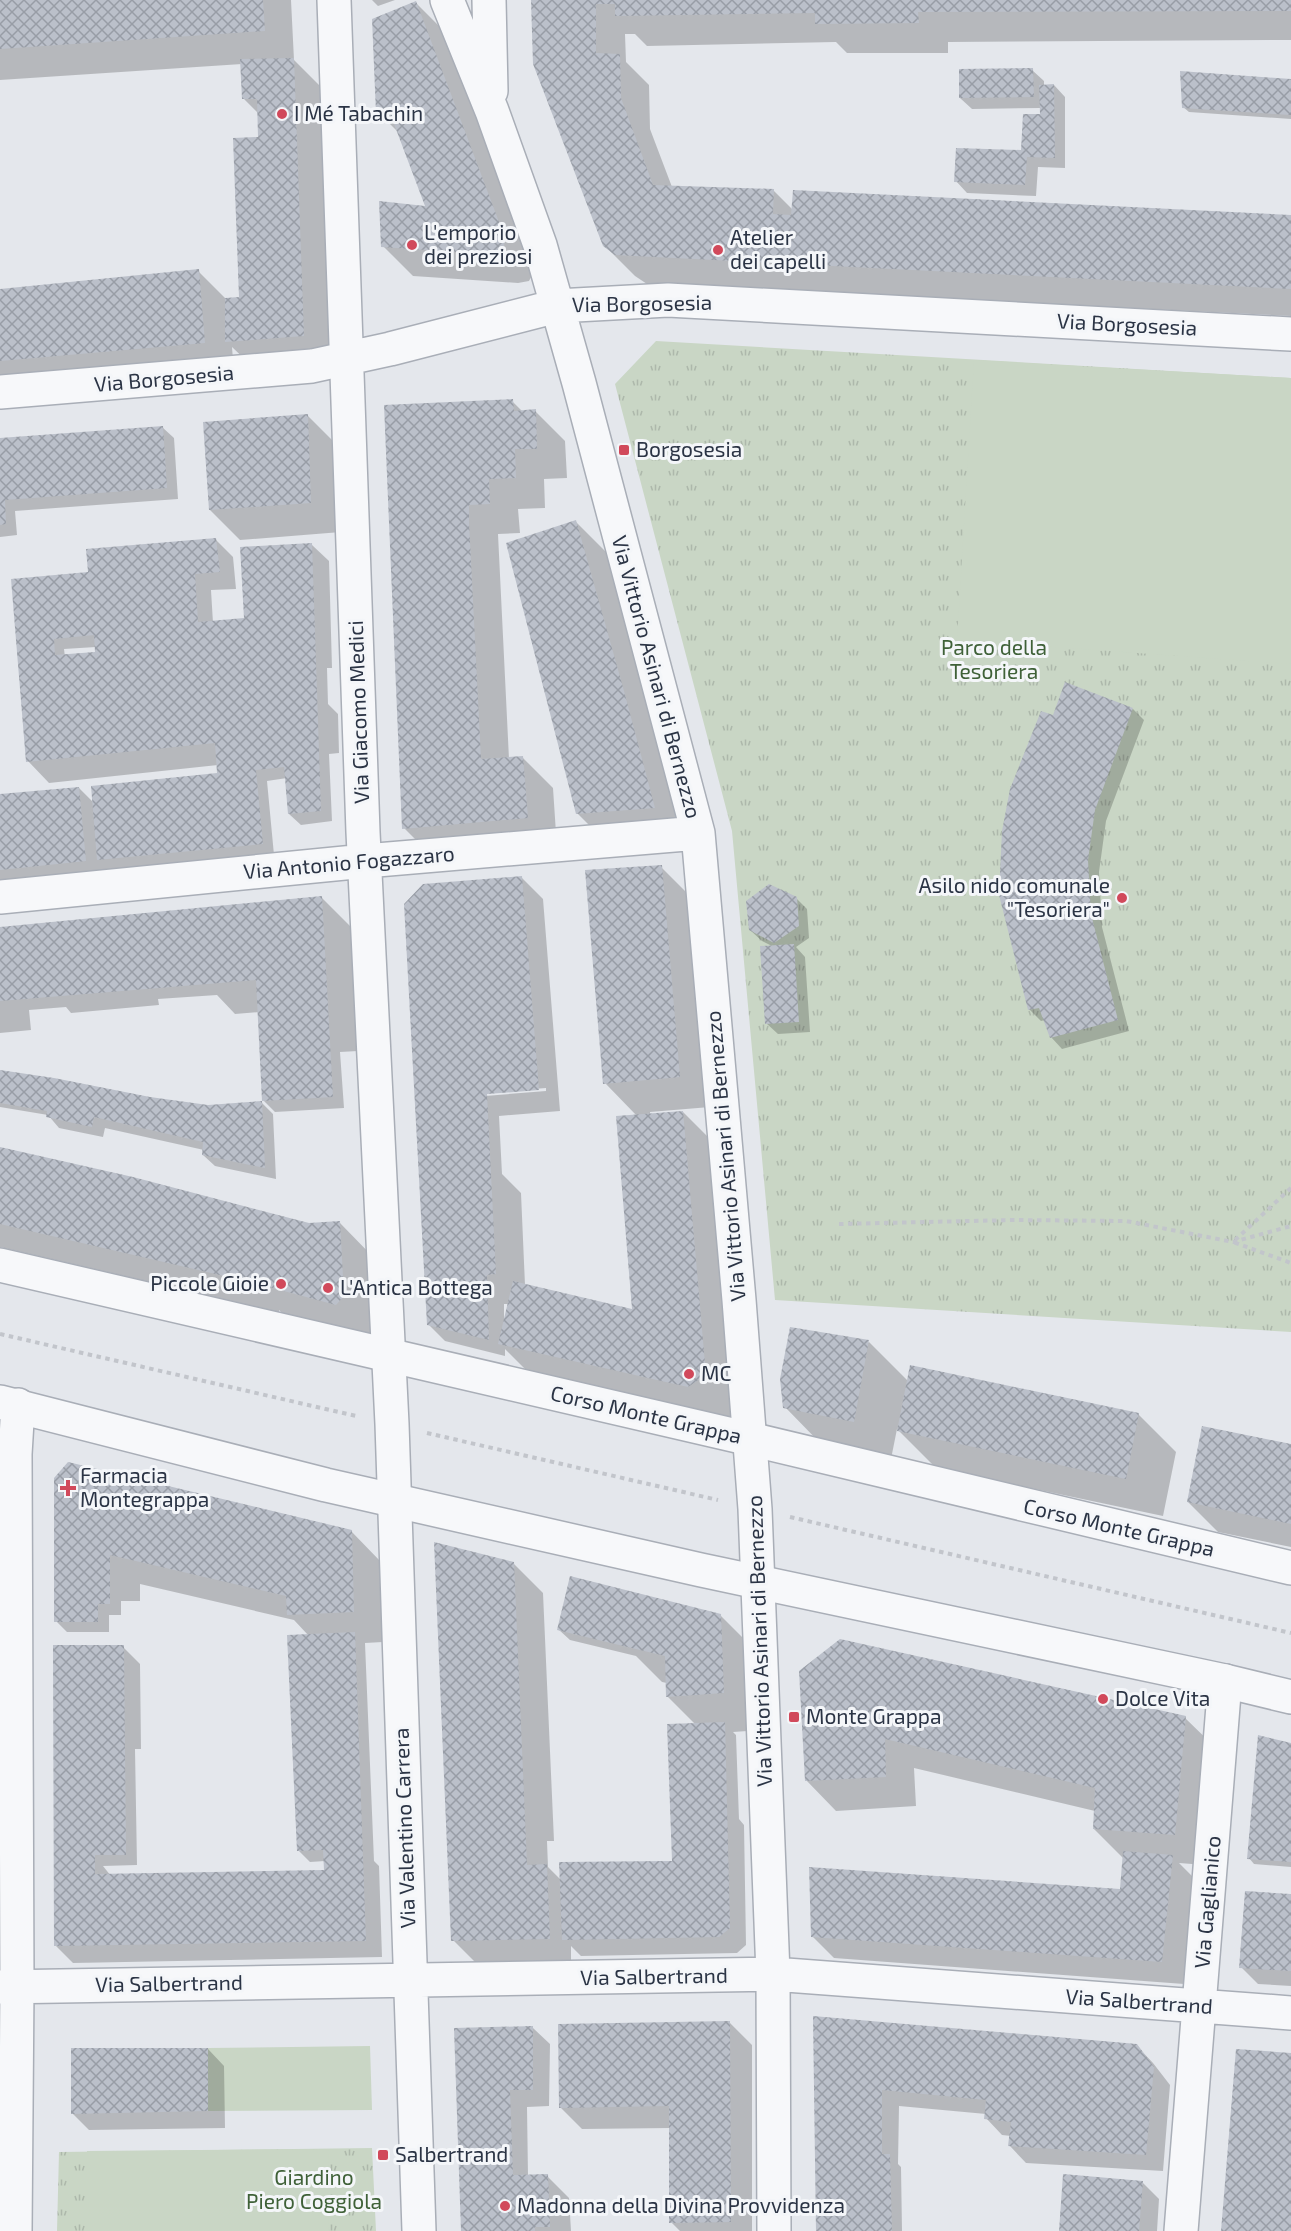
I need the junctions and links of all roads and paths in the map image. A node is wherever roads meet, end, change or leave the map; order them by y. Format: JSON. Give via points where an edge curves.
{"nodes":[{"id":1,"x":334,"y":0,"type":"edge"},
{"id":2,"x":447,"y":0,"type":"edge"},
{"id":3,"x":489,"y":0,"type":"edge"},
{"id":4,"x":492,"y":111,"type":"junction"},
{"id":5,"x":557,"y":306,"type":"junction"},
{"id":6,"x":1291,"y":334,"type":"edge"},
{"id":7,"x":347,"y":359,"type":"junction"},
{"id":8,"x":0,"y":392,"type":"edge"},
{"id":9,"x":698,"y":833,"type":"junction"},
{"id":10,"x":365,"y":861,"type":"junction"},
{"id":11,"x":0,"y":897,"type":"edge"},
{"id":12,"x":1291,"y":1188,"type":"edge"},
{"id":13,"x":838,"y":1224,"type":"dead end"},
{"id":14,"x":1291,"y":1226,"type":"edge"},
{"id":15,"x":1233,"y":1242,"type":"junction"},
{"id":16,"x":1291,"y":1263,"type":"edge"},
{"id":17,"x":0,"y":1265,"type":"edge"},
{"id":18,"x":0,"y":1334,"type":"edge"},
{"id":19,"x":389,"y":1355,"type":"junction"},
{"id":20,"x":9,"y":1403,"type":"edge"},
{"id":21,"x":392,"y":1424,"type":"junction"},
{"id":22,"x":750,"y":1439,"type":"junction"},
{"id":23,"x":395,"y":1500,"type":"junction"},
{"id":24,"x":755,"y":1509,"type":"junction"},
{"id":25,"x":1291,"y":1568,"type":"edge"},
{"id":26,"x":758,"y":1583,"type":"junction"},
{"id":27,"x":1291,"y":1633,"type":"edge"},
{"id":28,"x":1226,"y":1681,"type":"junction"},
{"id":29,"x":1291,"y":1697,"type":"edge"},
{"id":30,"x":773,"y":1974,"type":"junction"},
{"id":31,"x":410,"y":1982,"type":"junction"},
{"id":32,"x":8,"y":1987,"type":"edge"},
{"id":33,"x":1199,"y":2006,"type":"junction"},
{"id":34,"x":1291,"y":2013,"type":"edge"},
{"id":35,"x":15,"y":2231,"type":"edge"},
{"id":36,"x":419,"y":2231,"type":"edge"},
{"id":37,"x":774,"y":2231,"type":"edge"},
{"id":38,"x":1181,"y":2231,"type":"edge"}],
"edges":[{"from":1,"to":7,"type":"street","name":"Via Giacomo Medici"},
{"from":2,"to":4,"type":"street","name":"Via Vittorio Asinari di Bernezzo"},
{"from":3,"to":4,"type":"street","name":"Via Vittorio Asinari di Bernezzo"},
{"from":4,"to":5,"type":"street","name":"Via Vittorio Asinari di Bernezzo","via":[[540,245]]},
{"from":5,"to":6,"type":"street","name":"Via Borgosesia","via":[[668,300]]},
{"from":5,"to":7,"type":"street","name":"Via Borgosesia"},
{"from":5,"to":9,"type":"street","name":"Via Vittorio Asinari di Bernezzo"},
{"from":7,"to":8,"type":"street","name":"Via Borgosesia","via":[[312,366]]},
{"from":7,"to":10,"type":"street","name":"Via Giacomo Medici"},
{"from":9,"to":10,"type":"street","name":"Via Antonio Fogazzaro"},
{"from":9,"to":22,"type":"street","name":"Via Vittorio Asinari di Bernezzo"},
{"from":10,"to":11,"type":"street","name":"Via Antonio Fogazzaro"},
{"from":10,"to":19,"type":"street","name":"Via Giacomo Medici"},
{"from":12,"to":15,"type":"path"},
{"from":13,"to":15,"type":"path","via":[[1126,1221]]},
{"from":14,"to":15,"type":"path"},
{"from":15,"to":16,"type":"path"},
{"from":17,"to":19,"type":"street","name":"Corso Monte Grappa"},
{"from":18,"to":21,"type":"path"},
{"from":19,"to":21,"type":"street","name":"Via Giacomo Medici"},
{"from":19,"to":22,"type":"street","name":"Corso Monte Grappa"},
{"from":20,"to":23,"type":"street"},
{"from":20,"to":32,"type":"street","via":[[15,1454]]},
{"from":21,"to":23,"type":"street","name":"Via Valentino Carrera"},
{"from":21,"to":24,"type":"path"},
{"from":22,"to":24,"type":"street","name":"Via Vittorio Asinari di Bernezzo"},
{"from":22,"to":25,"type":"street","name":"Corso Monte Grappa"},
{"from":23,"to":26,"type":"street"},
{"from":23,"to":31,"type":"street","name":"Via Valentino Carrera"},
{"from":24,"to":26,"type":"street","name":"Via Vittorio Asinari di Bernezzo"},
{"from":24,"to":27,"type":"path"},
{"from":26,"to":28,"type":"street"},
{"from":26,"to":30,"type":"street","name":"Via Vittorio Asinari di Bernezzo"},
{"from":28,"to":29,"type":"street"},
{"from":28,"to":33,"type":"street","name":"Via Gaglianico"},
{"from":30,"to":31,"type":"street","name":"Via Salbertrand"},
{"from":30,"to":33,"type":"street","name":"Via Salbertrand"},
{"from":30,"to":37,"type":"street","name":"Via Vittorio Asinari di Bernezzo"},
{"from":31,"to":32,"type":"street","name":"Via Salbertrand"},
{"from":31,"to":36,"type":"street","name":"Via Valentino Carrera"},
{"from":32,"to":35,"type":"street"},
{"from":33,"to":34,"type":"street","name":"Via Salbertrand"},
{"from":33,"to":38,"type":"street","name":"Via Gaglianico"}]}
